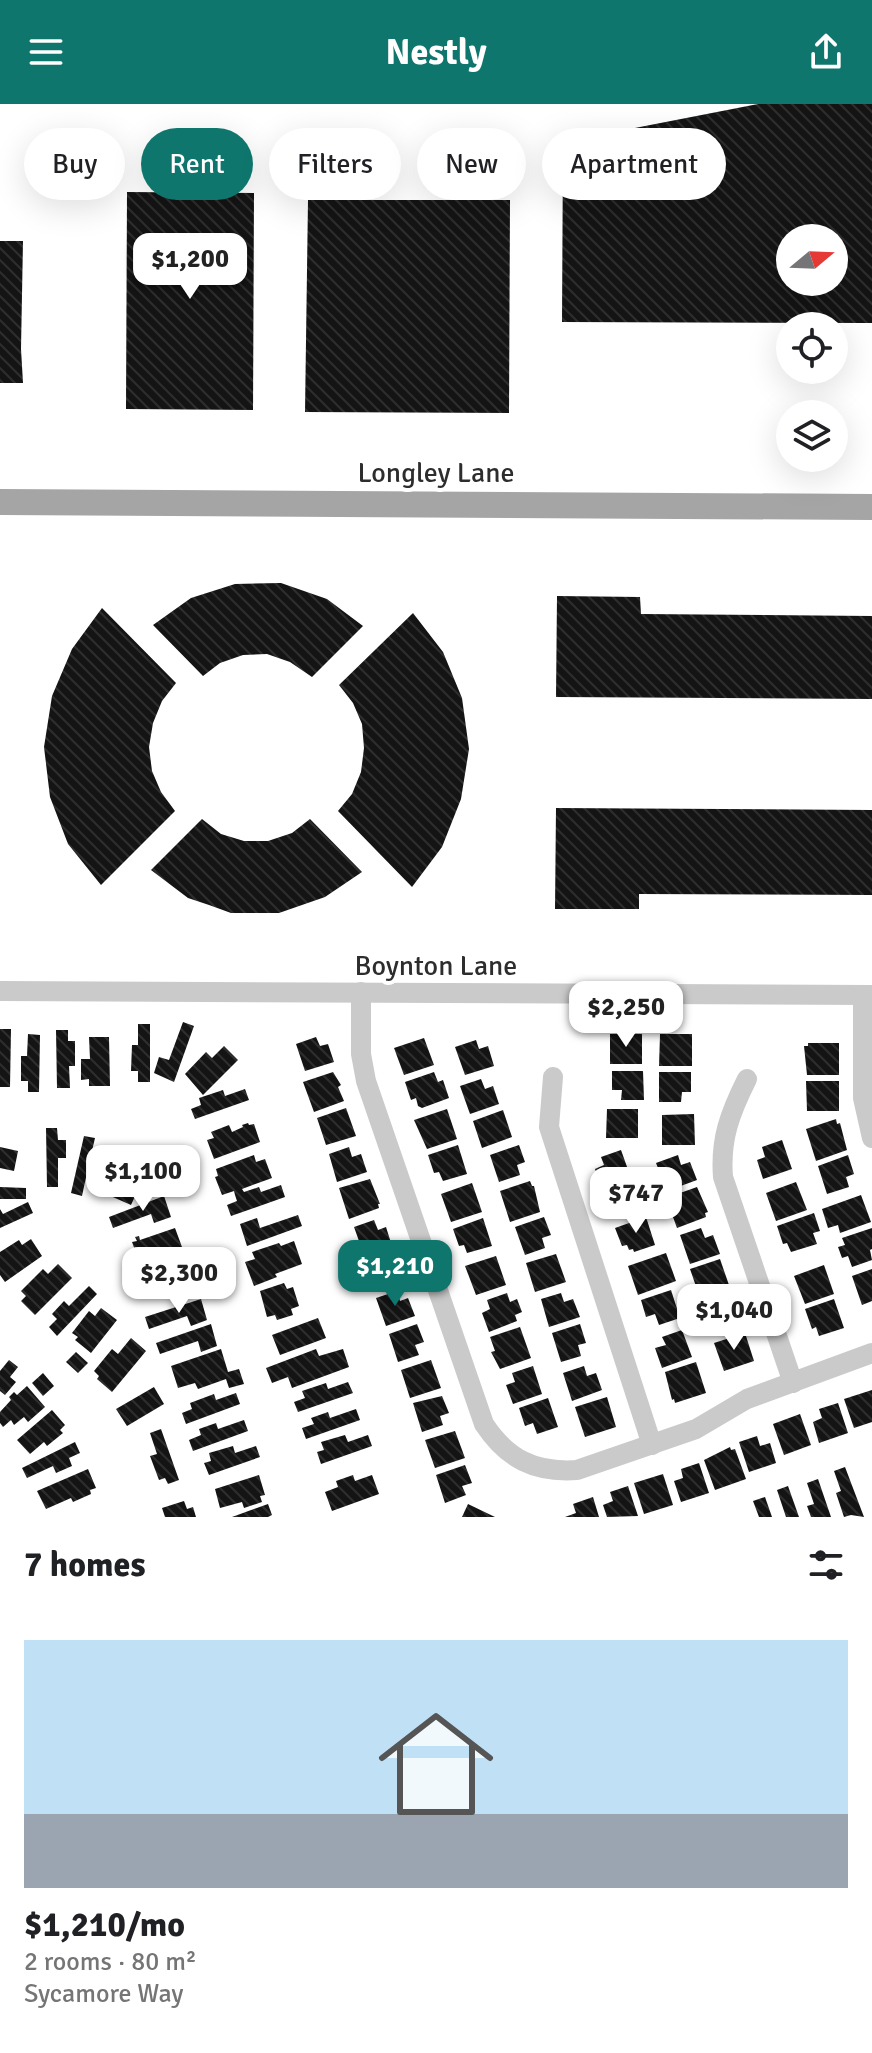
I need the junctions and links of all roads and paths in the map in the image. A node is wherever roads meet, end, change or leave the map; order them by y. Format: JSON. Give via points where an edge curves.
{"nodes":[{"id":1,"x":0,"y":502,"type":"edge"},
{"id":2,"x":872,"y":507,"type":"edge"},
{"id":3,"x":0,"y":991,"type":"edge"},
{"id":4,"x":361,"y":992,"type":"junction"},
{"id":5,"x":867,"y":995,"type":"edge"},
{"id":6,"x":553,"y":1077,"type":"dead end"},
{"id":7,"x":747,"y":1079,"type":"dead end"},
{"id":8,"x":872,"y":1138,"type":"edge"},
{"id":9,"x":872,"y":1353,"type":"edge"},
{"id":10,"x":793,"y":1383,"type":"junction"},
{"id":11,"x":652,"y":1445,"type":"junction"}],
"edges":[{"from":1,"to":2,"type":"main road","name":"Longley Lane"},
{"from":3,"to":4,"type":"street","name":"Boynton Lane"},
{"from":4,"to":5,"type":"street","name":"Boynton Lane"},
{"from":4,"to":11,"type":"street","via":[[366,1081],[484,1424],[495,1442],[521,1462],[557,1472]]},
{"from":5,"to":8,"type":"street","via":[[863,1098]]},
{"from":6,"to":11,"type":"street","via":[[549,1127]]},
{"from":7,"to":10,"type":"street","via":[[729,1116],[723,1177]]},
{"from":9,"to":10,"type":"street"},
{"from":10,"to":11,"type":"street"}]}
